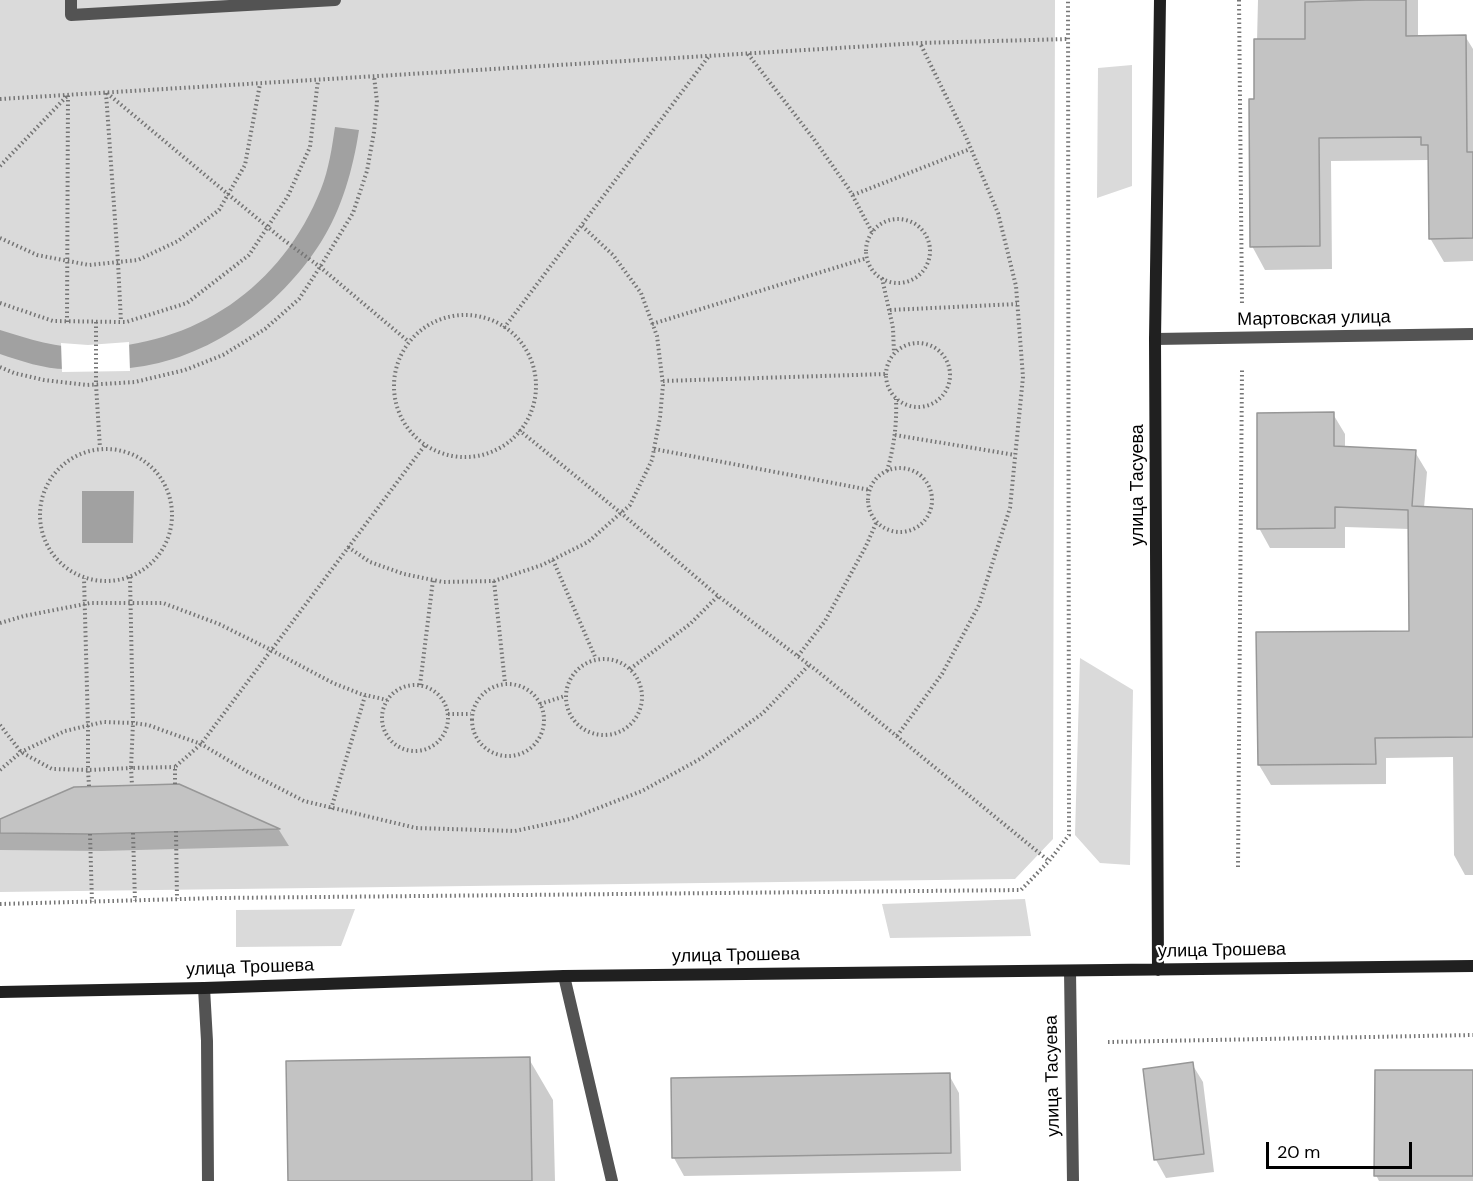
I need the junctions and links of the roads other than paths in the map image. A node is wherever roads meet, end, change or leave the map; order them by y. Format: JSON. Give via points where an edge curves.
{"nodes":[{"id":1,"x":71,"y":0,"type":"edge"},
{"id":2,"x":335,"y":0,"type":"edge"},
{"id":3,"x":1160,"y":0,"type":"edge"},
{"id":4,"x":1473,"y":334,"type":"edge"},
{"id":5,"x":1155,"y":339,"type":"junction"},
{"id":6,"x":1473,"y":966,"type":"edge"},
{"id":7,"x":1158,"y":970,"type":"junction"},
{"id":8,"x":1070,"y":971,"type":"junction"},
{"id":9,"x":564,"y":976,"type":"junction"},
{"id":10,"x":204,"y":987,"type":"junction"},
{"id":11,"x":0,"y":992,"type":"edge"},
{"id":12,"x":208,"y":1181,"type":"edge"},
{"id":13,"x":612,"y":1181,"type":"edge"},
{"id":14,"x":1073,"y":1181,"type":"edge"}],
"edges":[{"from":1,"to":2,"type":"street","via":[[71,15]]},
{"from":3,"to":5,"type":"street","name":"улица Тасуева"},
{"from":4,"to":5,"type":"street","name":"Мартовская улица"},
{"from":5,"to":7,"type":"street","name":"улица Тасуева"},
{"from":6,"to":7,"type":"street","name":"улица Трошева"},
{"from":7,"to":8,"type":"street","name":"улица Трошева"},
{"from":8,"to":9,"type":"street","name":"улица Трошева"},
{"from":8,"to":14,"type":"street","name":"улица Тасуева"},
{"from":9,"to":10,"type":"street","name":"улица Трошева"},
{"from":9,"to":13,"type":"street"},
{"from":10,"to":11,"type":"street","name":"улица Трошева"},
{"from":10,"to":12,"type":"street"}]}
